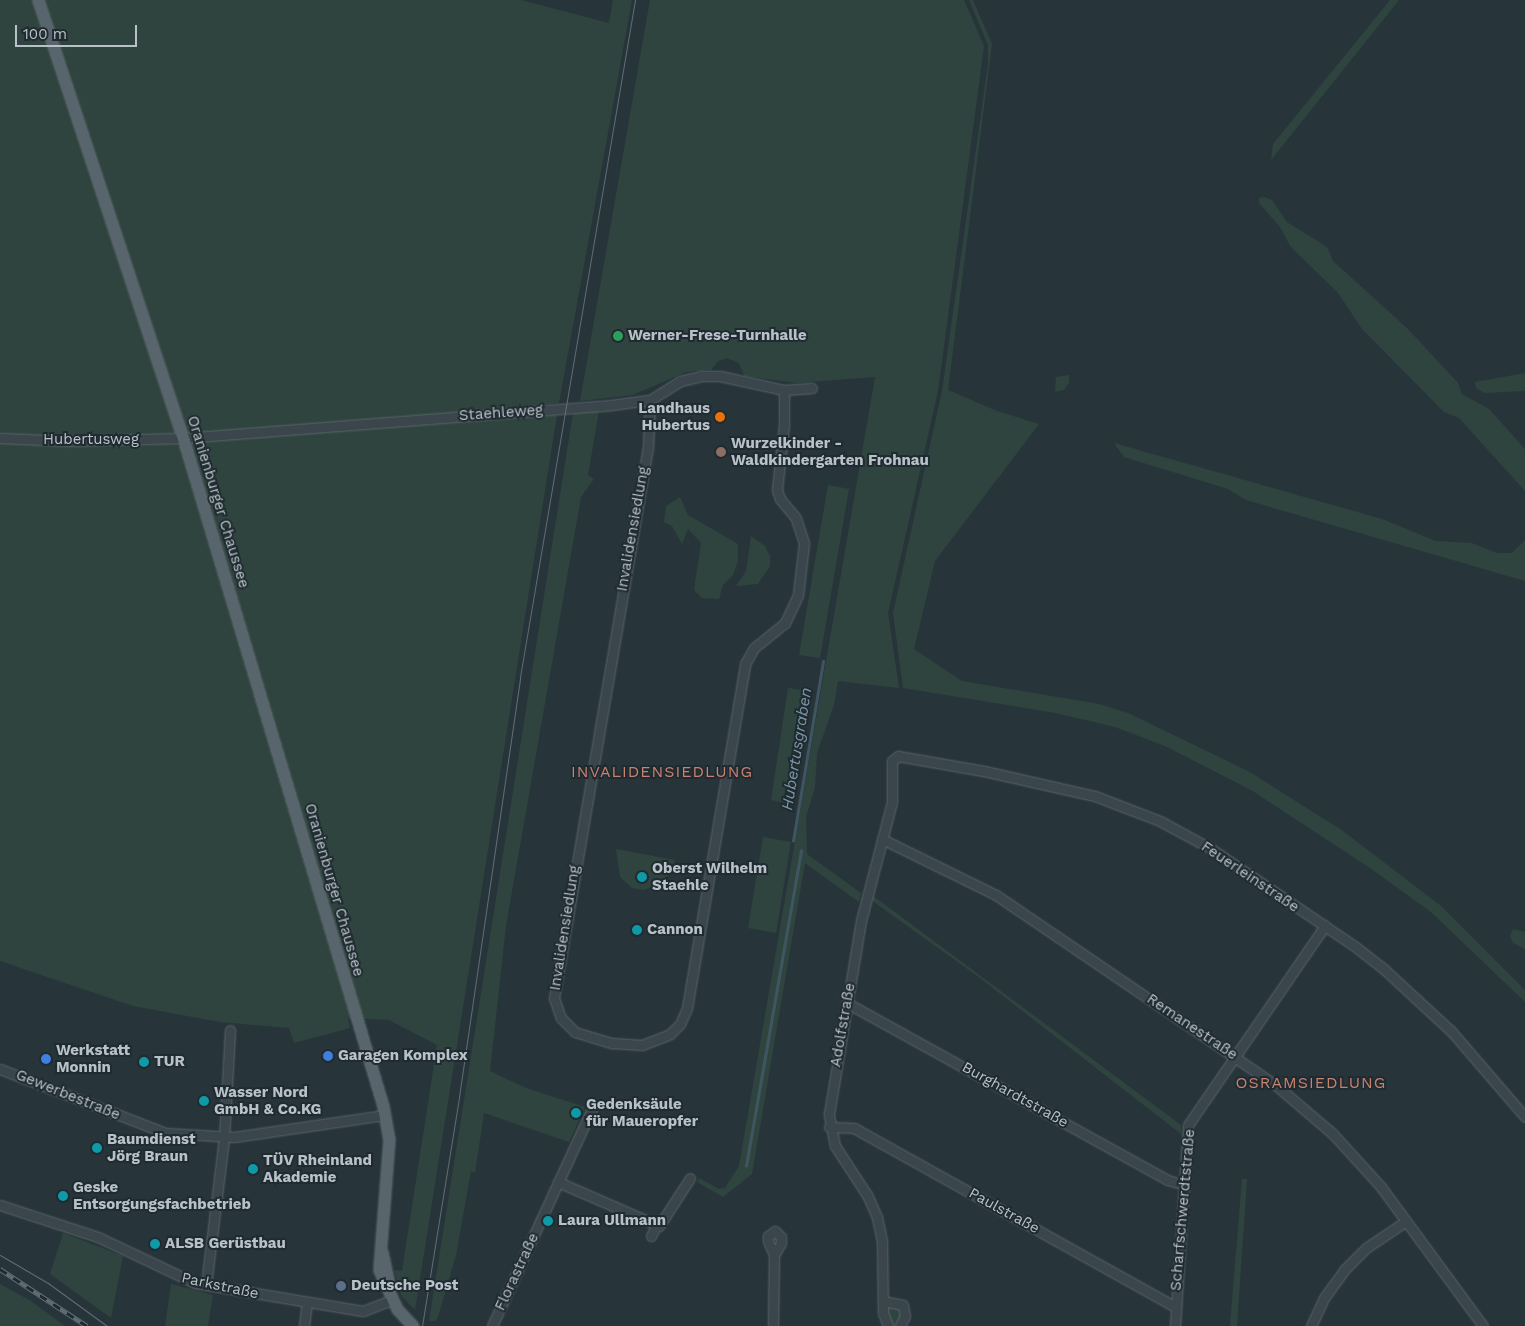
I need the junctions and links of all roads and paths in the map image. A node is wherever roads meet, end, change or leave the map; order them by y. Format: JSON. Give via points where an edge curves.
{"nodes":[{"id":1,"x":38,"y":0,"type":"edge"},
{"id":2,"x":812,"y":388,"type":"dead end"},
{"id":3,"x":784,"y":390,"type":"junction"},
{"id":4,"x":650,"y":400,"type":"junction"},
{"id":5,"x":0,"y":438,"type":"edge"},
{"id":6,"x":182,"y":438,"type":"junction"},
{"id":7,"x":909,"y":757,"type":"joint"},
{"id":8,"x":882,"y":839,"type":"junction"},
{"id":9,"x":1325,"y":926,"type":"junction"},
{"id":10,"x":847,"y":1003,"type":"junction"},
{"id":11,"x":230,"y":1030,"type":"dead end"},
{"id":12,"x":1236,"y":1056,"type":"junction"},
{"id":13,"x":0,"y":1069,"type":"edge"},
{"id":14,"x":592,"y":1109,"type":"dead end"},
{"id":15,"x":385,"y":1115,"type":"junction"},
{"id":16,"x":1525,"y":1116,"type":"edge"},
{"id":17,"x":829,"y":1127,"type":"junction"},
{"id":18,"x":224,"y":1138,"type":"junction"},
{"id":19,"x":690,"y":1178,"type":"dead end"},
{"id":20,"x":558,"y":1182,"type":"junction"},
{"id":21,"x":1183,"y":1184,"type":"junction"},
{"id":22,"x":0,"y":1205,"type":"edge"},
{"id":23,"x":1406,"y":1221,"type":"junction"},
{"id":24,"x":656,"y":1226,"type":"junction"},
{"id":25,"x":651,"y":1236,"type":"dead end"},
{"id":26,"x":774,"y":1255,"type":"dead end"},
{"id":27,"x":206,"y":1285,"type":"junction"},
{"id":28,"x":391,"y":1298,"type":"junction"},
{"id":29,"x":883,"y":1301,"type":"junction"},
{"id":30,"x":307,"y":1303,"type":"junction"},
{"id":31,"x":1176,"y":1307,"type":"junction"},
{"id":32,"x":414,"y":1325,"type":"edge"},
{"id":33,"x":304,"y":1326,"type":"edge"},
{"id":34,"x":492,"y":1326,"type":"edge"},
{"id":35,"x":773,"y":1326,"type":"edge"},
{"id":36,"x":888,"y":1326,"type":"edge"},
{"id":37,"x":900,"y":1326,"type":"edge"},
{"id":38,"x":1175,"y":1326,"type":"edge"},
{"id":39,"x":1311,"y":1326,"type":"edge"},
{"id":40,"x":1483,"y":1326,"type":"edge"}],
"edges":[{"from":1,"to":6,"type":"main road","name":"Oranienburger Chaussee"},
{"from":2,"to":3,"type":"street","name":"Staehleweg"},
{"from":3,"to":4,"type":"street","name":"Staehleweg","via":[[722,377],[701,376],[680,381]]},
{"from":3,"to":4,"type":"street","name":"Invalidensiedlung","via":[[784,425],[776,485],[780,500],[799,523],[804,543],[798,595],[791,616],[749,653],[745,664],[686,1008],[670,1034],[642,1045],[612,1042],[575,1032],[561,1018],[554,998],[648,447]]},
{"from":4,"to":6,"type":"street","name":"Staehleweg"},
{"from":5,"to":6,"type":"street","name":"Hubertusweg","via":[[77,441]]},
{"from":6,"to":15,"type":"main road","name":"Oranienburger Chaussee"},
{"from":7,"to":8,"type":"street","name":"Adolfstraße","via":[[898,756],[892,761],[892,802]]},
{"from":7,"to":9,"type":"street","name":"Feuerleinstraße","via":[[1094,796],[1160,821],[1210,848]]},
{"from":8,"to":10,"type":"street","name":"Adolfstraße","via":[[864,905]]},
{"from":8,"to":12,"type":"street","name":"Remanestraße","via":[[996,895]]},
{"from":9,"to":12,"type":"street","name":"Scharfschwerdtstraße"},
{"from":9,"to":16,"type":"street","name":"Feuerleinstraße","via":[[1385,970],[1446,1025]]},
{"from":10,"to":17,"type":"street","name":"Adolfstraße","via":[[829,1106]]},
{"from":10,"to":21,"type":"street","name":"Burghardtstraße","via":[[1167,1180]]},
{"from":11,"to":18,"type":"street"},
{"from":12,"to":21,"type":"street","name":"Scharfschwerdtstraße","via":[[1188,1125]]},
{"from":12,"to":23,"type":"street","name":"Remanestraße","via":[[1333,1134]]},
{"from":13,"to":18,"type":"street","name":"Gewerbestraße","via":[[161,1132]]},
{"from":14,"to":20,"type":"street","name":"Florastraße"},
{"from":15,"to":18,"type":"street","name":"Gewerbestraße"},
{"from":15,"to":28,"type":"main road","name":"Oranienburger Chaussee","via":[[389,1139],[380,1248]]},
{"from":17,"to":29,"type":"street","name":"Adolfstraße","via":[[834,1146],[867,1195],[877,1217],[882,1241]]},
{"from":17,"to":31,"type":"street","name":"Paulstraße","via":[[854,1128]]},
{"from":18,"to":27,"type":"street"},
{"from":19,"to":24,"type":"street","via":[[662,1224]]},
{"from":20,"to":24,"type":"street"},
{"from":20,"to":34,"type":"street","name":"Florastraße"},
{"from":21,"to":31,"type":"street","name":"Scharfschwerdtstraße"},
{"from":22,"to":27,"type":"street","name":"Parkstraße","via":[[98,1237],[175,1276]]},
{"from":23,"to":39,"type":"street","via":[[1366,1248],[1344,1270],[1324,1298]]},
{"from":23,"to":40,"type":"street","name":"Remanestraße"},
{"from":24,"to":25,"type":"street"},
{"from":26,"to":35,"type":"street"},
{"from":27,"to":30,"type":"street","name":"Parkstraße"},
{"from":28,"to":30,"type":"street","name":"Parkstraße","via":[[366,1310]]},
{"from":28,"to":32,"type":"main road"},
{"from":29,"to":36,"type":"street","name":"Adolfstraße"},
{"from":29,"to":37,"type":"street","via":[[903,1305],[905,1316]]},
{"from":30,"to":33,"type":"street"},
{"from":31,"to":38,"type":"street","name":"Scharfschwerdtstraße"}]}
